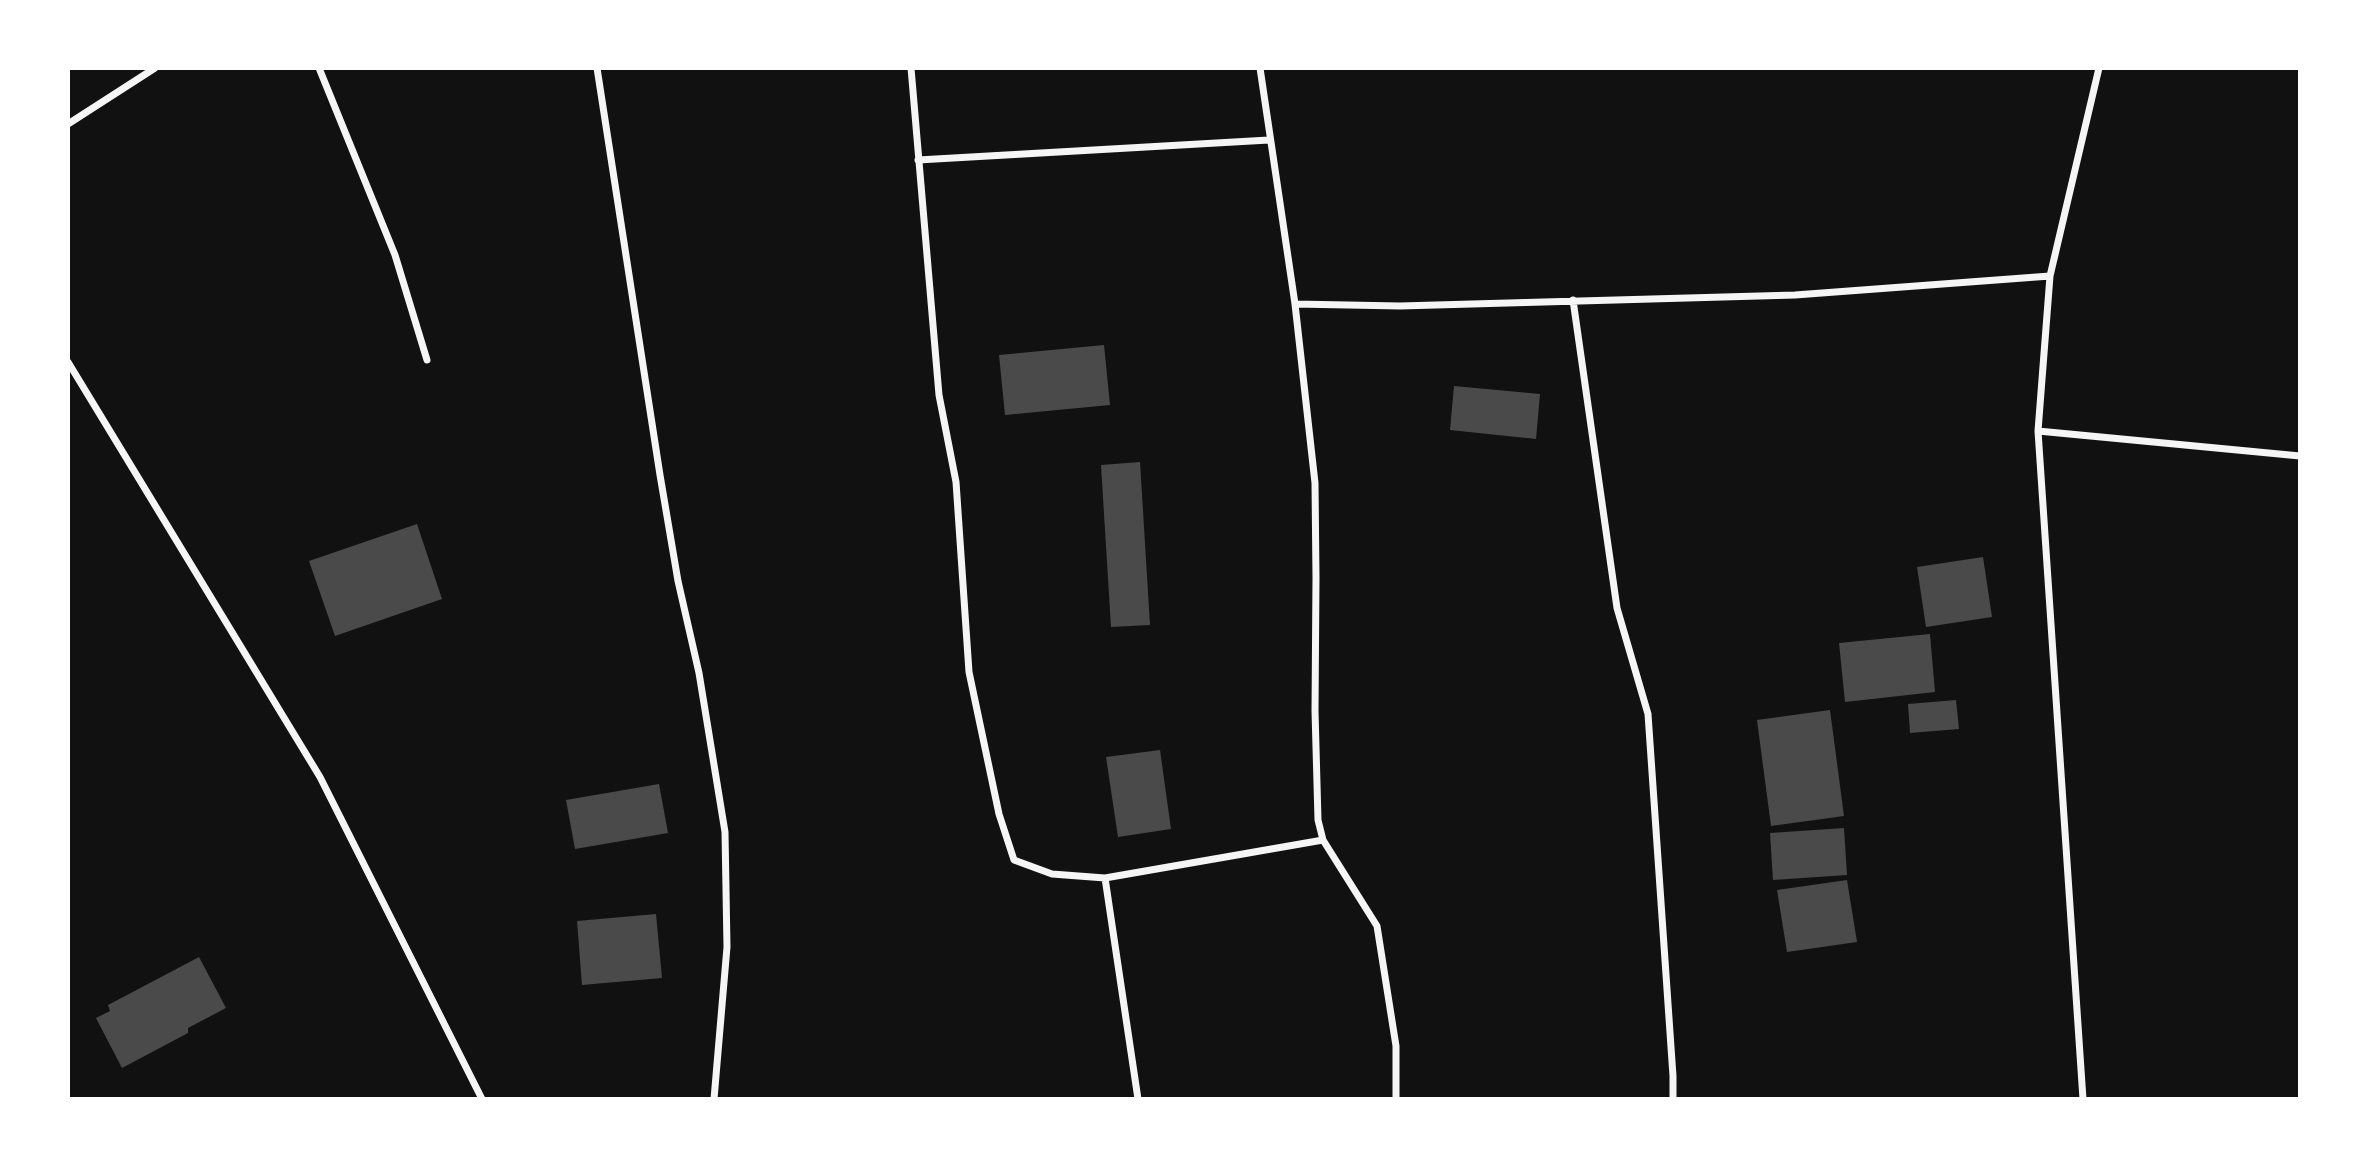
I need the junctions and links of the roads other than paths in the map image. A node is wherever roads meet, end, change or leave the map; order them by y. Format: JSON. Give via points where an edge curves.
{"nodes":[{"id":1,"x":155,"y":68,"type":"edge"},
{"id":2,"x":319,"y":68,"type":"edge"},
{"id":3,"x":597,"y":68,"type":"edge"},
{"id":4,"x":911,"y":68,"type":"edge"},
{"id":5,"x":1261,"y":68,"type":"edge"},
{"id":6,"x":2099,"y":68,"type":"edge"},
{"id":7,"x":68,"y":124,"type":"edge"},
{"id":8,"x":1269,"y":140,"type":"junction"},
{"id":9,"x":918,"y":160,"type":"junction"},
{"id":10,"x":2050,"y":276,"type":"junction"},
{"id":11,"x":1573,"y":300,"type":"junction"},
{"id":12,"x":1295,"y":304,"type":"junction"},
{"id":13,"x":427,"y":360,"type":"dead end"},
{"id":14,"x":68,"y":362,"type":"edge"},
{"id":15,"x":2038,"y":431,"type":"junction"},
{"id":16,"x":2300,"y":456,"type":"edge"},
{"id":17,"x":1323,"y":840,"type":"junction"},
{"id":18,"x":1105,"y":878,"type":"junction"},
{"id":19,"x":482,"y":1099,"type":"edge"},
{"id":20,"x":714,"y":1099,"type":"edge"},
{"id":21,"x":1138,"y":1099,"type":"edge"},
{"id":22,"x":1396,"y":1099,"type":"edge"},
{"id":23,"x":1672,"y":1099,"type":"edge"},
{"id":24,"x":2082,"y":1099,"type":"edge"}],
"edges":[{"from":1,"to":7,"type":"street"},
{"from":2,"to":13,"type":"street","via":[[395,255]]},
{"from":3,"to":20,"type":"street","via":[[662,488],[725,832],[727,947]]},
{"from":4,"to":9,"type":"street"},
{"from":5,"to":8,"type":"street"},
{"from":6,"to":10,"type":"street"},
{"from":8,"to":9,"type":"street"},
{"from":8,"to":12,"type":"street"},
{"from":9,"to":18,"type":"street","via":[[939,395],[956,482],[969,672],[999,814],[1014,860],[1052,874]]},
{"from":10,"to":11,"type":"street","via":[[1795,295]]},
{"from":10,"to":15,"type":"street"},
{"from":11,"to":12,"type":"street","via":[[1400,306]]},
{"from":11,"to":23,"type":"street","via":[[1617,608],[1648,714]]},
{"from":12,"to":17,"type":"street","via":[[1315,483],[1315,711],[1318,820]]},
{"from":14,"to":19,"type":"street","via":[[320,777]]},
{"from":15,"to":16,"type":"street"},
{"from":15,"to":24,"type":"street"},
{"from":17,"to":18,"type":"street"},
{"from":17,"to":22,"type":"street","via":[[1377,926],[1396,1046]]},
{"from":18,"to":21,"type":"street"}]}
